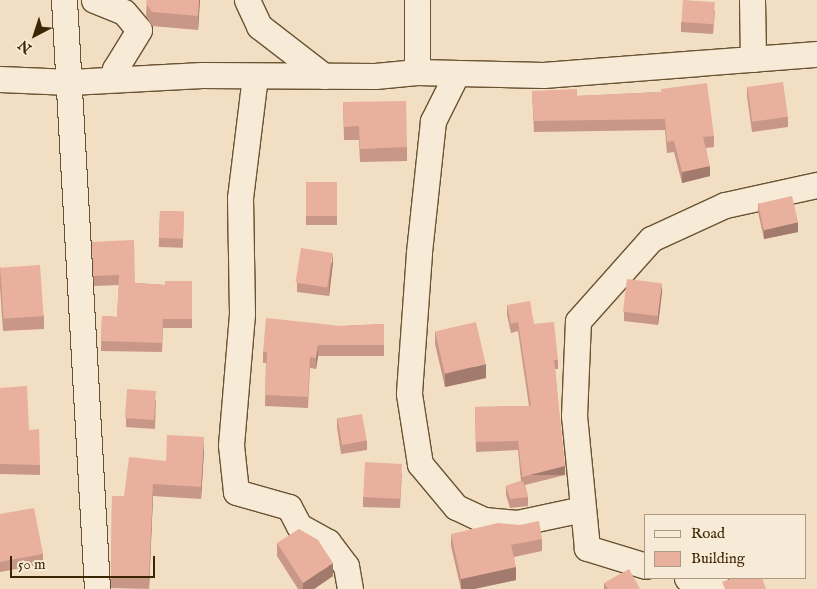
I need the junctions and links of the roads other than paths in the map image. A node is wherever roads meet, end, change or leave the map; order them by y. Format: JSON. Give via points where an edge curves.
{"nodes":[{"id":1,"x":64,"y":0,"type":"edge"},
{"id":2,"x":94,"y":0,"type":"edge"},
{"id":3,"x":248,"y":0,"type":"edge"},
{"id":4,"x":417,"y":0,"type":"edge"},
{"id":5,"x":752,"y":0,"type":"edge"},
{"id":6,"x":817,"y":54,"type":"edge"},
{"id":7,"x":753,"y":59,"type":"junction"},
{"id":8,"x":417,"y":72,"type":"junction"},
{"id":9,"x":457,"y":73,"type":"junction"},
{"id":10,"x":255,"y":76,"type":"junction"},
{"id":11,"x":324,"y":76,"type":"junction"},
{"id":12,"x":0,"y":79,"type":"edge"},
{"id":13,"x":120,"y":79,"type":"junction"},
{"id":14,"x":70,"y":82,"type":"junction"},
{"id":15,"x":817,"y":185,"type":"edge"},
{"id":16,"x":583,"y":509,"type":"junction"},
{"id":17,"x":644,"y":565,"type":"edge"},
{"id":18,"x":693,"y":579,"type":"edge"},
{"id":19,"x":98,"y":589,"type":"edge"},
{"id":20,"x":350,"y":589,"type":"edge"},
{"id":21,"x":708,"y":589,"type":"edge"}],
"edges":[{"from":1,"to":14,"type":"street"},
{"from":2,"to":13,"type":"street","via":[[124,12],[139,30],[115,69]]},
{"from":3,"to":11,"type":"street","via":[[259,26]]},
{"from":4,"to":8,"type":"street"},
{"from":5,"to":7,"type":"street"},
{"from":6,"to":7,"type":"street"},
{"from":7,"to":9,"type":"street","via":[[543,75]]},
{"from":8,"to":9,"type":"street"},
{"from":8,"to":11,"type":"street"},
{"from":9,"to":16,"type":"street","via":[[433,121],[419,253],[409,394],[420,464],[456,507],[484,520],[517,523]]},
{"from":10,"to":11,"type":"street"},
{"from":10,"to":13,"type":"street"},
{"from":10,"to":20,"type":"street","via":[[240,198],[242,314],[231,445],[236,492],[289,507],[299,526],[328,542],[346,566]]},
{"from":12,"to":14,"type":"street"},
{"from":13,"to":14,"type":"street"},
{"from":14,"to":19,"type":"street"},
{"from":15,"to":16,"type":"street","via":[[725,205],[651,240],[578,321],[574,416]]},
{"from":16,"to":17,"type":"street","via":[[587,548]]},
{"from":18,"to":21,"type":"street","via":[[716,583]]}]}
